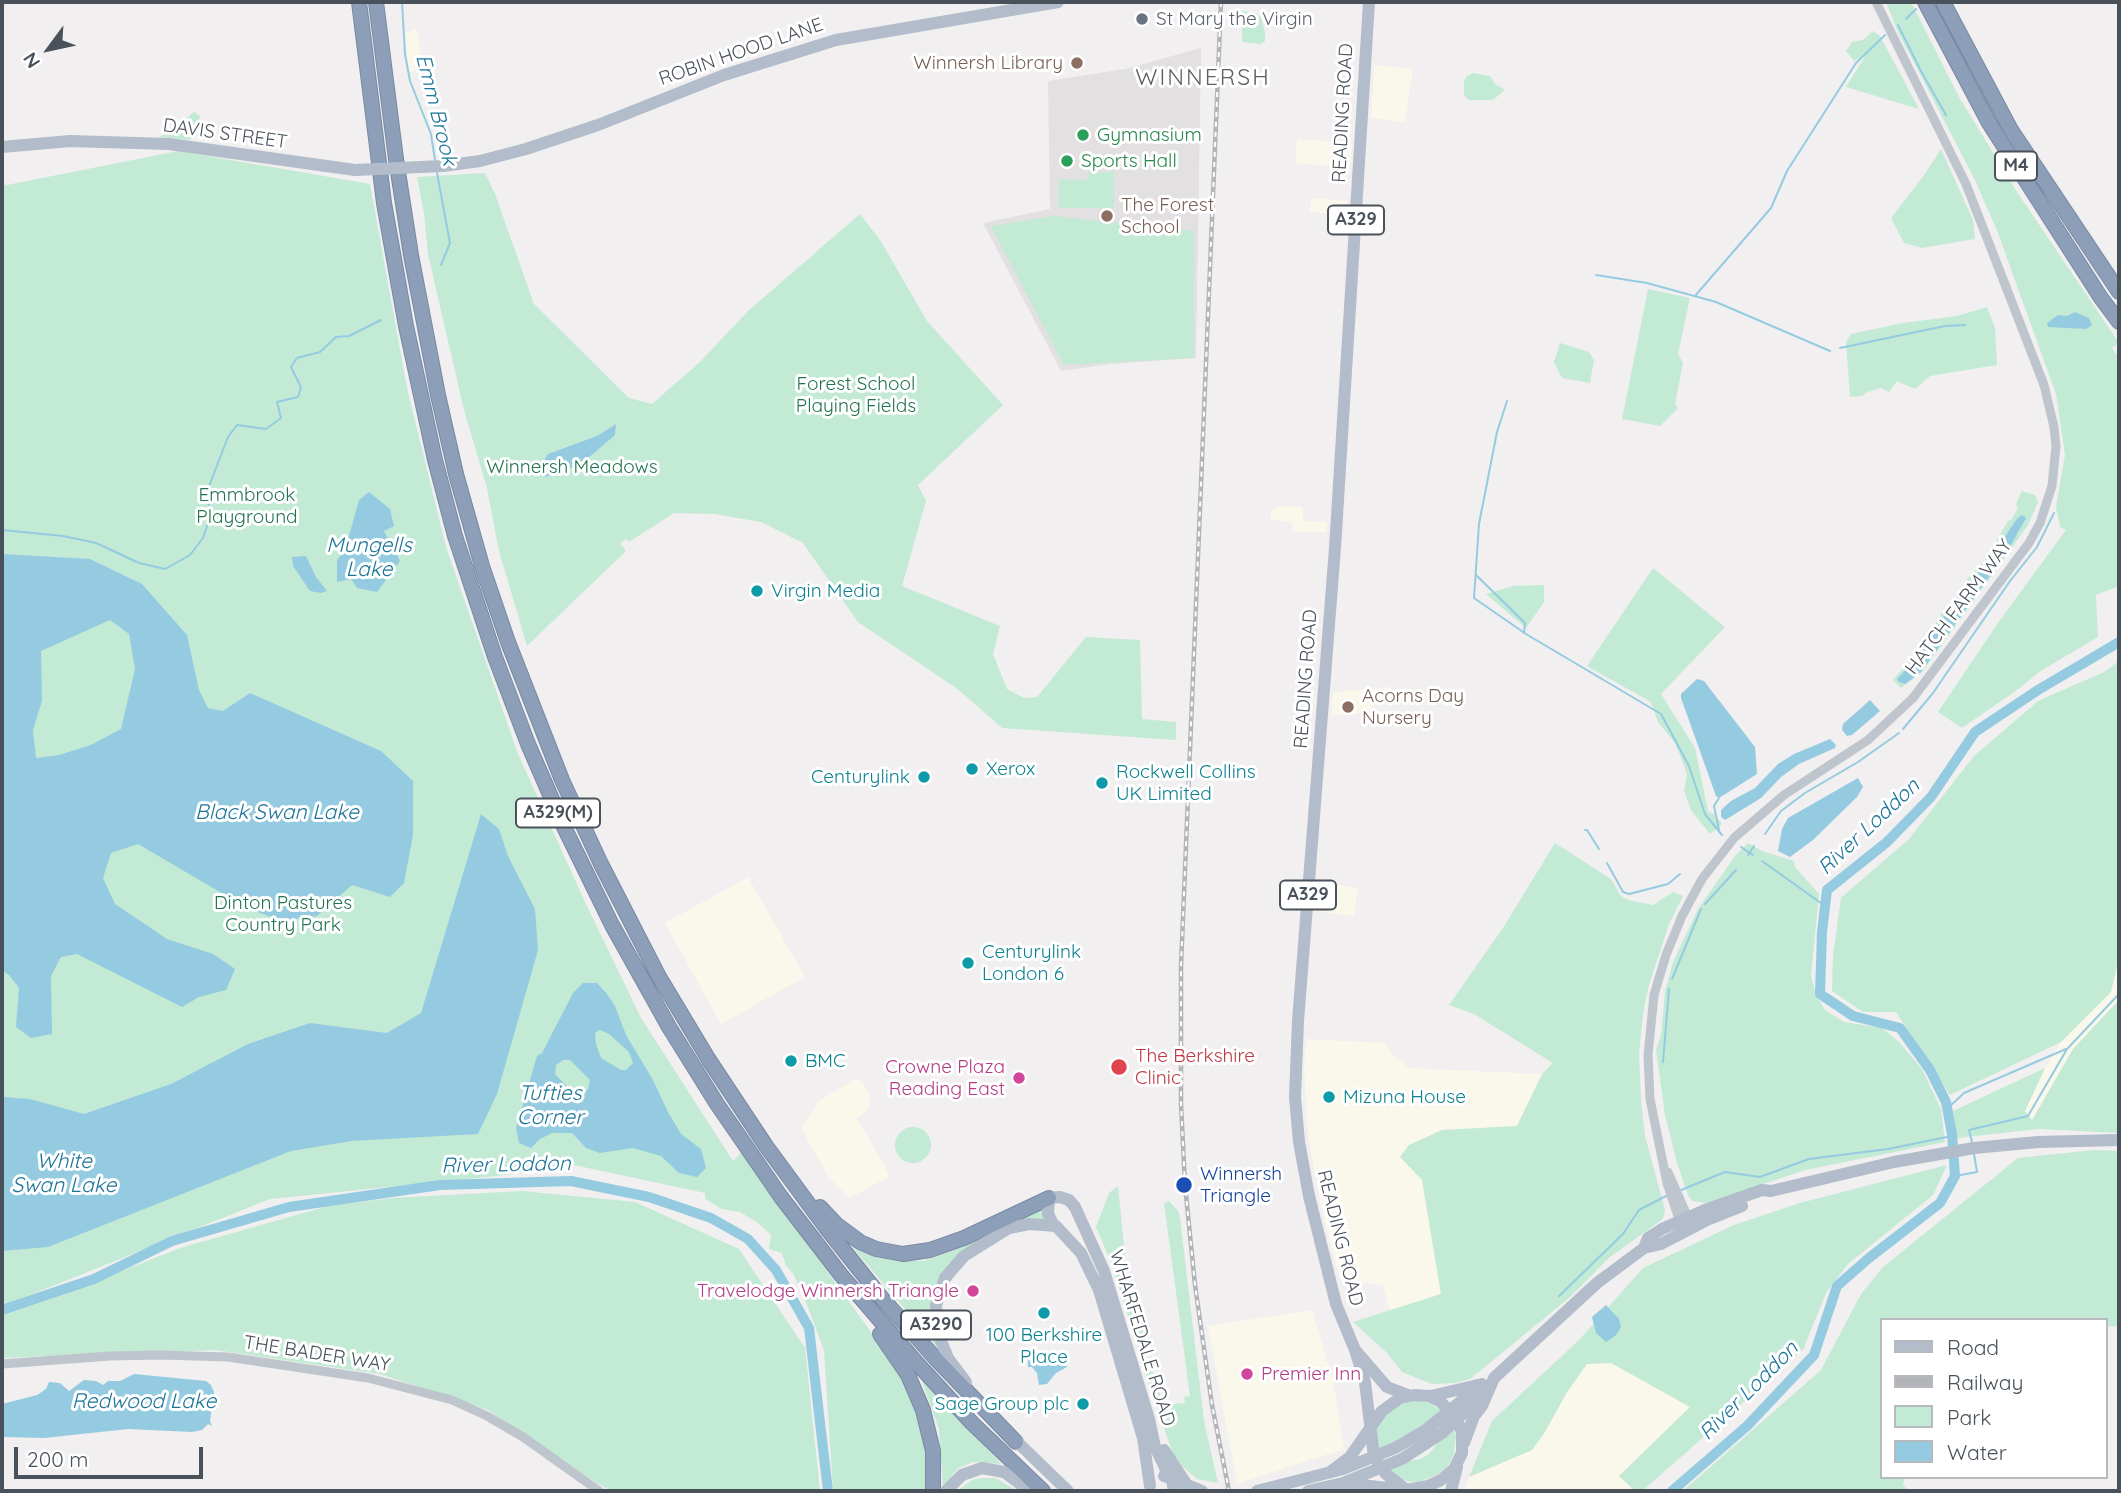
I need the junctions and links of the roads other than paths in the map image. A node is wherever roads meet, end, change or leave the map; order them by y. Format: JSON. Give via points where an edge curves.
{"nodes":[{"id":1,"x":359,"y":2,"type":"edge"},
{"id":2,"x":376,"y":2,"type":"edge"},
{"id":3,"x":1058,"y":2,"type":"edge"},
{"id":4,"x":1369,"y":2,"type":"edge"},
{"id":5,"x":1875,"y":2,"type":"edge"},
{"id":6,"x":1925,"y":2,"type":"edge"},
{"id":7,"x":1943,"y":2,"type":"edge"},
{"id":8,"x":2,"y":147,"type":"edge"},
{"id":9,"x":443,"y":166,"type":"joint"},
{"id":10,"x":2119,"y":292,"type":"edge"},
{"id":11,"x":2119,"y":322,"type":"edge"},
{"id":12,"x":744,"y":1114,"type":"junction"},
{"id":13,"x":2119,"y":1140,"type":"edge"},
{"id":14,"x":1049,"y":1198,"type":"junction"},
{"id":15,"x":1674,"y":1198,"type":"junction"},
{"id":16,"x":1075,"y":1210,"type":"junction"},
{"id":17,"x":1686,"y":1222,"type":"junction"},
{"id":18,"x":1055,"y":1226,"type":"junction"},
{"id":19,"x":1662,"y":1229,"type":"junction"},
{"id":20,"x":1644,"y":1248,"type":"junction"},
{"id":21,"x":841,"y":1275,"type":"junction"},
{"id":22,"x":1355,"y":1350,"type":"junction"},
{"id":23,"x":2,"y":1364,"type":"edge"},
{"id":24,"x":1484,"y":1388,"type":"junction"},
{"id":25,"x":1408,"y":1395,"type":"junction"},
{"id":26,"x":1429,"y":1396,"type":"junction"},
{"id":27,"x":1454,"y":1415,"type":"junction"},
{"id":28,"x":1149,"y":1419,"type":"junction"},
{"id":29,"x":1370,"y":1428,"type":"junction"},
{"id":30,"x":1016,"y":1442,"type":"junction"},
{"id":31,"x":1464,"y":1443,"type":"junction"},
{"id":32,"x":1374,"y":1457,"type":"junction"},
{"id":33,"x":1458,"y":1464,"type":"junction"},
{"id":34,"x":1381,"y":1469,"type":"junction"},
{"id":35,"x":1330,"y":1472,"type":"junction"},
{"id":36,"x":1172,"y":1482,"type":"edge"},
{"id":37,"x":1343,"y":1483,"type":"junction"},
{"id":38,"x":1187,"y":1485,"type":"junction"},
{"id":39,"x":1150,"y":1489,"type":"edge"},
{"id":40,"x":1407,"y":1490,"type":"edge"},
{"id":41,"x":599,"y":1491,"type":"edge"},
{"id":42,"x":933,"y":1491,"type":"edge"},
{"id":43,"x":946,"y":1491,"type":"edge"},
{"id":44,"x":1030,"y":1491,"type":"edge"},
{"id":45,"x":1043,"y":1491,"type":"edge"},
{"id":46,"x":1068,"y":1491,"type":"edge"},
{"id":47,"x":1202,"y":1491,"type":"edge"},
{"id":48,"x":1257,"y":1491,"type":"edge"},
{"id":49,"x":1308,"y":1491,"type":"edge"},
{"id":50,"x":1451,"y":1491,"type":"edge"}],
"edges":[{"from":1,"to":21,"type":"highway","number":"A329(M)","via":[[384,203],[415,372],[456,536],[513,706],[549,794],[628,956],[747,1148]]},
{"from":2,"to":12,"type":"highway","number":"A329(M)","via":[[402,198],[429,352],[456,474],[489,588],[546,744],[600,864],[675,1003]]},
{"from":3,"to":9,"type":"main road","name":"ROBIN HOOD LANE","via":[[836,40],[536,146]]},
{"from":4,"to":22,"type":"main road","name":"READING ROAD","number":"A329","via":[[1335,548],[1295,1074],[1306,1183],[1336,1304]]},
{"from":5,"to":15,"type":"street","name":"HATCH FARM WAY","via":[[1966,184],[2044,385],[2054,427],[2052,486],[2029,543],[1913,698],[1868,740],[1762,813],[1734,838],[1702,879],[1673,937],[1654,995],[1648,1040],[1650,1099]]},
{"from":6,"to":11,"type":"highway","number":"M4","via":[[1989,123]]},
{"from":7,"to":10,"type":"highway","number":"M4","via":[[2011,130]]},
{"from":8,"to":9,"type":"main road","name":"DAVIS STREET","bridge":true,"via":[[70,141],[169,144],[355,170]]},
{"from":12,"to":14,"type":"highway","number":"A329(M)","via":[[826,1214],[850,1236],[876,1249],[903,1254],[930,1250]]},
{"from":12,"to":30,"type":"highway","number":"A329(M)","via":[[801,1196],[881,1297]]},
{"from":13,"to":17,"type":"main road","via":[[1974,1148],[1894,1162],[1771,1191]]},
{"from":14,"to":16,"type":"main road","via":[[1069,1200]]},
{"from":14,"to":18,"type":"main road","via":[[1048,1214]]},
{"from":15,"to":17,"type":"street","name":"HATCH FARM WAY"},
{"from":15,"to":19,"type":"street","via":[[1671,1216]]},
{"from":16,"to":18,"type":"main road","via":[[1069,1220]]},
{"from":16,"to":28,"type":"main road","name":"WHARFEDALE ROAD","via":[[1104,1271]]},
{"from":17,"to":19,"type":"main road"},
{"from":17,"to":20,"type":"main road","via":[[1661,1244]]},
{"from":18,"to":30,"type":"main road","number":"A3290","via":[[1016,1226],[979,1245],[950,1269],[937,1298],[937,1331],[948,1358]]},
{"from":18,"to":39,"type":"main road","name":"WHARFEDALE ROAD","via":[[1081,1252],[1099,1290],[1143,1438]]},
{"from":19,"to":20,"type":"main road","via":[[1648,1238]]},
{"from":20,"to":24,"type":"main road","via":[[1597,1283]]},
{"from":21,"to":42,"type":"highway","number":"A329(M)","via":[[917,1392],[933,1451]]},
{"from":21,"to":45,"type":"highway","number":"A329(M)","via":[[948,1397]]},
{"from":22,"to":25,"type":"main road","name":"READING ROAD","via":[[1387,1387]]},
{"from":22,"to":29,"type":"main road","name":"READING ROAD","via":[[1367,1391]]},
{"from":23,"to":41,"type":"street","name":"THE BADER WAY","via":[[110,1356],[228,1357],[368,1378],[452,1400],[487,1416]]},
{"from":24,"to":26,"type":"main road"},
{"from":24,"to":27,"type":"main road"},
{"from":24,"to":31,"type":"main road","via":[[1482,1406]]},
{"from":25,"to":26,"type":"main road"},
{"from":25,"to":29,"type":"main road","via":[[1385,1408]]},
{"from":26,"to":27,"type":"main road"},
{"from":27,"to":31,"type":"main road"},
{"from":27,"to":32,"type":"main road"},
{"from":27,"to":34,"type":"main road","via":[[1430,1442]]},
{"from":28,"to":36,"type":"main road","name":"WHARFEDALE ROAD","via":[[1155,1447]]},
{"from":28,"to":38,"type":"main road"},
{"from":29,"to":32,"type":"main road","name":"READING ROAD"},
{"from":29,"to":35,"type":"main road","via":[[1350,1457]]},
{"from":30,"to":46,"type":"main road","number":"A3290"},
{"from":31,"to":33,"type":"main road"},
{"from":32,"to":34,"type":"main road"},
{"from":32,"to":35,"type":"main road"},
{"from":33,"to":40,"type":"main road","via":[[1435,1484]]},
{"from":33,"to":50,"type":"main road"},
{"from":34,"to":37,"type":"main road"},
{"from":34,"to":40,"type":"main road"},
{"from":35,"to":48,"type":"main road"},
{"from":36,"to":38,"type":"main road"},
{"from":36,"to":39,"type":"main road","via":[[1157,1477]]},
{"from":37,"to":40,"type":"main road"},
{"from":37,"to":49,"type":"main road"},
{"from":38,"to":47,"type":"main road"},
{"from":43,"to":44,"type":"main road","via":[[962,1475],[987,1468],[1004,1472]]}]}
